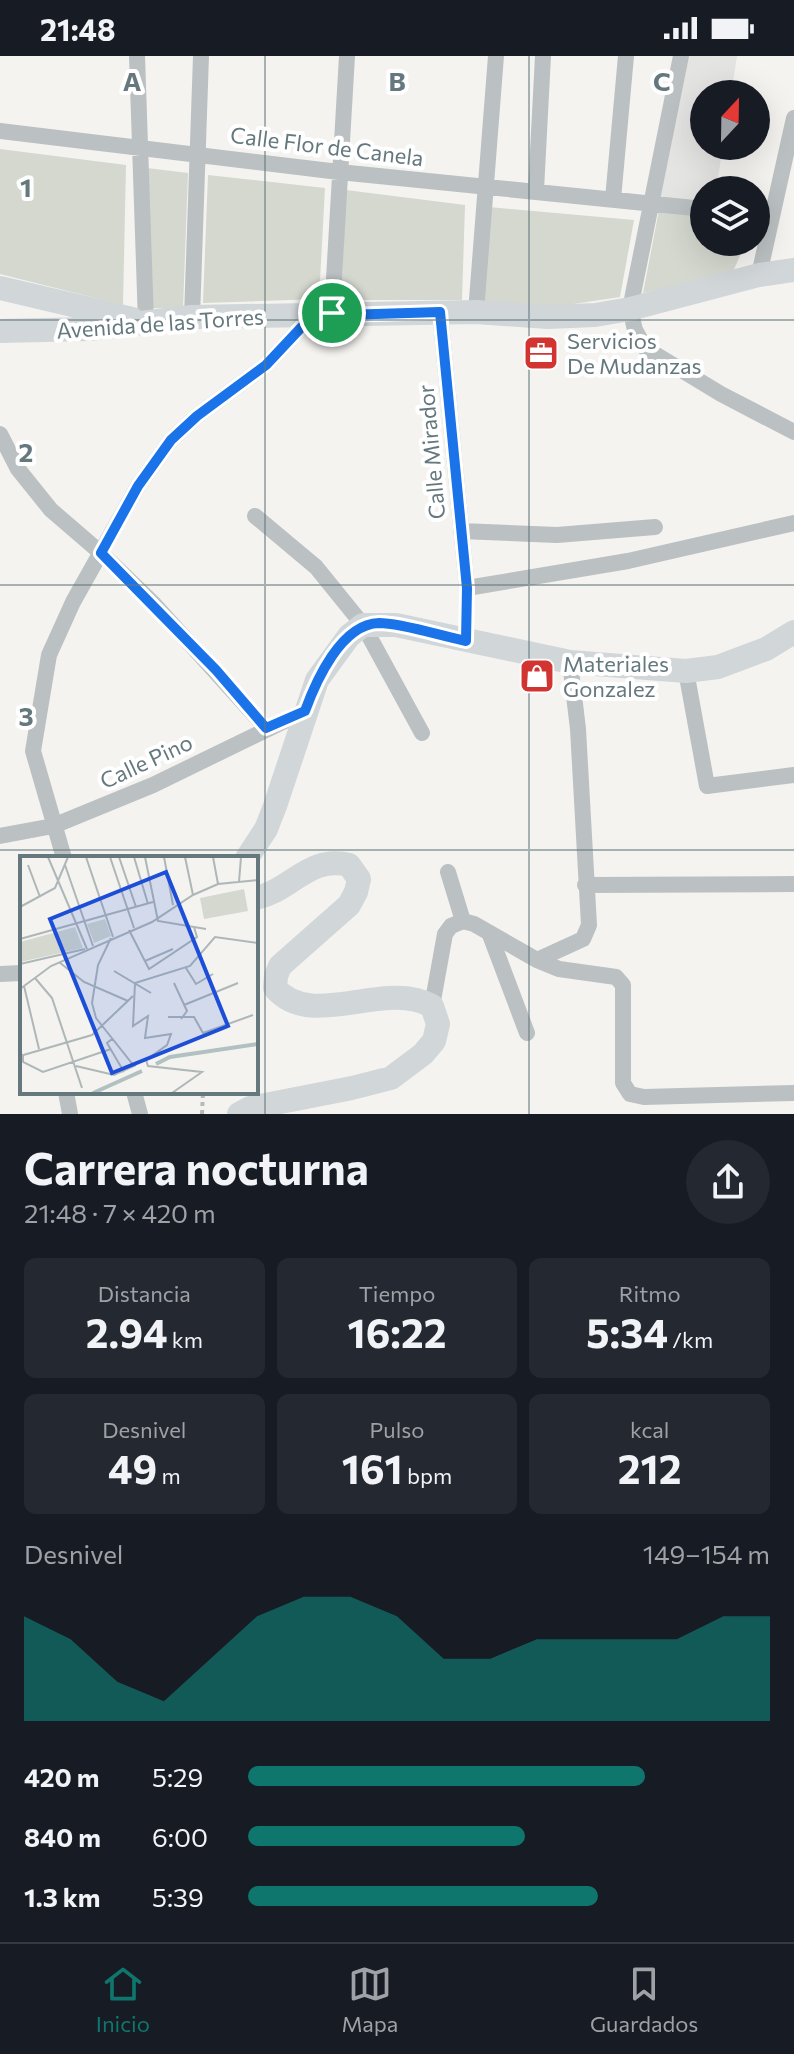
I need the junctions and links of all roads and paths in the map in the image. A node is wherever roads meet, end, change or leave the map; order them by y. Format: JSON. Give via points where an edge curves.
{"nodes":[{"id":1,"x":137,"y":56,"type":"edge"},
{"id":2,"x":201,"y":56,"type":"edge"},
{"id":3,"x":347,"y":56,"type":"edge"},
{"id":4,"x":496,"y":56,"type":"edge"},
{"id":5,"x":543,"y":56,"type":"edge"},
{"id":6,"x":626,"y":56,"type":"edge"},
{"id":7,"x":681,"y":56,"type":"edge"},
{"id":8,"x":794,"y":118,"type":"edge"},
{"id":9,"x":0,"y":131,"type":"edge"},
{"id":10,"x":138,"y":148,"type":"junction"},
{"id":11,"x":196,"y":153,"type":"junction"},
{"id":12,"x":339,"y":172,"type":"junction"},
{"id":13,"x":487,"y":185,"type":"junction"},
{"id":14,"x":536,"y":190,"type":"junction"},
{"id":15,"x":770,"y":194,"type":"edge"},
{"id":16,"x":613,"y":199,"type":"junction"},
{"id":17,"x":650,"y":205,"type":"junction"},
{"id":18,"x":690,"y":208,"type":"edge"},
{"id":19,"x":761,"y":256,"type":"edge"},
{"id":20,"x":794,"y":270,"type":"edge"},
{"id":21,"x":759,"y":275,"type":"junction"},
{"id":22,"x":0,"y":288,"type":"edge"},
{"id":23,"x":630,"y":309,"type":"junction"},
{"id":24,"x":440,"y":312,"type":"junction"},
{"id":25,"x":476,"y":312,"type":"junction"},
{"id":26,"x":322,"y":314,"type":"junction"},
{"id":27,"x":192,"y":317,"type":"junction"},
{"id":28,"x":146,"y":323,"type":"junction"},
{"id":29,"x":0,"y":331,"type":"edge"},
{"id":30,"x":794,"y":432,"type":"edge"},
{"id":31,"x":0,"y":434,"type":"edge"},
{"id":32,"x":255,"y":516,"type":"dead end"},
{"id":33,"x":794,"y":523,"type":"edge"},
{"id":34,"x":655,"y":527,"type":"dead end"},
{"id":35,"x":461,"y":531,"type":"junction"},
{"id":36,"x":101,"y":553,"type":"junction"},
{"id":37,"x":363,"y":625,"type":"junction"},
{"id":38,"x":794,"y":632,"type":"edge"},
{"id":39,"x":570,"y":662,"type":"junction"},
{"id":40,"x":686,"y":671,"type":"junction"},
{"id":41,"x":305,"y":711,"type":"junction"},
{"id":42,"x":266,"y":728,"type":"junction"},
{"id":43,"x":422,"y":733,"type":"dead end"},
{"id":44,"x":794,"y":775,"type":"edge"},
{"id":45,"x":53,"y":826,"type":"junction"},
{"id":46,"x":0,"y":836,"type":"edge"},
{"id":47,"x":63,"y":856,"type":"edge"},
{"id":48,"x":248,"y":856,"type":"edge"},
{"id":49,"x":448,"y":872,"type":"dead end"},
{"id":50,"x":794,"y":884,"type":"edge"},
{"id":51,"x":585,"y":885,"type":"junction"},
{"id":52,"x":258,"y":898,"type":"edge"},
{"id":53,"x":463,"y":921,"type":"junction"},
{"id":54,"x":490,"y":935,"type":"junction"},
{"id":55,"x":537,"y":960,"type":"junction"},
{"id":56,"x":20,"y":973,"type":"edge"},
{"id":57,"x":0,"y":974,"type":"edge"},
{"id":58,"x":432,"y":1006,"type":"junction"},
{"id":59,"x":527,"y":1033,"type":"dead end"},
{"id":60,"x":794,"y":1093,"type":"edge"},
{"id":61,"x":66,"y":1094,"type":"edge"},
{"id":62,"x":135,"y":1094,"type":"edge"},
{"id":63,"x":203,"y":1094,"type":"edge"},
{"id":64,"x":70,"y":1114,"type":"edge"},
{"id":65,"x":140,"y":1114,"type":"edge"},
{"id":66,"x":202,"y":1114,"type":"edge"},
{"id":67,"x":239,"y":1114,"type":"edge"}],
"edges":[{"from":1,"to":10,"type":"street"},
{"from":2,"to":11,"type":"street"},
{"from":3,"to":12,"type":"street"},
{"from":4,"to":13,"type":"street"},
{"from":5,"to":14,"type":"street"},
{"from":6,"to":16,"type":"street"},
{"from":7,"to":17,"type":"street"},
{"from":8,"to":15,"type":"street"},
{"from":9,"to":10,"type":"street","name":"Calle Flor de Canela"},
{"from":10,"to":11,"type":"street","name":"Calle Flor de Canela"},
{"from":10,"to":28,"type":"street"},
{"from":11,"to":12,"type":"street","name":"Calle Flor de Canela"},
{"from":11,"to":27,"type":"street"},
{"from":12,"to":13,"type":"street","name":"Calle Flor de Canela"},
{"from":12,"to":26,"type":"street"},
{"from":13,"to":14,"type":"street","name":"Calle Flor de Canela"},
{"from":13,"to":25,"type":"street"},
{"from":14,"to":16,"type":"street","name":"Calle Flor de Canela"},
{"from":16,"to":17,"type":"street","name":"Calle Flor de Canela"},
{"from":17,"to":18,"type":"street","name":"Calle Flor de Canela"},
{"from":17,"to":23,"type":"street"},
{"from":19,"to":21,"type":"street"},
{"from":20,"to":21,"type":"street","name":"Avenida de las Torres"},
{"from":21,"to":23,"type":"street","name":"Avenida de las Torres"},
{"from":22,"to":28,"type":"street"},
{"from":23,"to":25,"type":"street","name":"Avenida de las Torres","via":[[548,317]]},
{"from":23,"to":30,"type":"street","via":[[645,348]]},
{"from":24,"to":25,"type":"street","name":"Avenida de las Torres"},
{"from":24,"to":26,"type":"street","name":"Avenida de las Torres"},
{"from":24,"to":35,"type":"street","name":"Calle Mirador"},
{"from":26,"to":27,"type":"street","name":"Avenida de las Torres"},
{"from":26,"to":36,"type":"street","via":[[171,440]]},
{"from":27,"to":28,"type":"street","name":"Avenida de las Torres"},
{"from":28,"to":29,"type":"street","name":"Avenida de las Torres"},
{"from":31,"to":36,"type":"street","via":[[18,469],[51,510]]},
{"from":32,"to":37,"type":"street","via":[[316,567]]},
{"from":33,"to":35,"type":"street","name":"Calle Mirador","via":[[628,561],[467,588]]},
{"from":34,"to":35,"type":"street","via":[[557,535]]},
{"from":36,"to":42,"type":"street"},
{"from":36,"to":45,"type":"street","via":[[49,655],[33,751]]},
{"from":37,"to":39,"type":"street","via":[[396,625]]},
{"from":37,"to":41,"type":"street","via":[[317,680]]},
{"from":37,"to":43,"type":"street"},
{"from":38,"to":40,"type":"street","via":[[718,667]]},
{"from":39,"to":40,"type":"street"},
{"from":39,"to":51,"type":"street"},
{"from":40,"to":44,"type":"street","via":[[707,786]]},
{"from":41,"to":42,"type":"street","name":"Calle Pino"},
{"from":41,"to":48,"type":"street","via":[[275,806]]},
{"from":42,"to":45,"type":"street","name":"Calle Pino","via":[[153,785]]},
{"from":45,"to":46,"type":"street","name":"Calle Pino"},
{"from":45,"to":47,"type":"street"},
{"from":49,"to":53,"type":"street"},
{"from":50,"to":51,"type":"street"},
{"from":51,"to":55,"type":"street","via":[[589,925],[583,939]]},
{"from":52,"to":58,"type":"street","via":[[307,870],[333,861],[349,865],[359,879],[349,905],[280,966],[275,988],[285,1000],[301,1004],[401,996]]},
{"from":53,"to":54,"type":"street"},
{"from":53,"to":58,"type":"street","via":[[445,934]]},
{"from":54,"to":55,"type":"street"},
{"from":54,"to":59,"type":"street"},
{"from":55,"to":60,"type":"street","via":[[559,969],[616,977],[623,985],[623,1083],[630,1094]]},
{"from":56,"to":57,"type":"street"},
{"from":58,"to":67,"type":"street","via":[[438,1024],[434,1041],[391,1078]]},
{"from":61,"to":64,"type":"street"},
{"from":62,"to":65,"type":"street"},
{"from":63,"to":66,"type":"path"}]}
